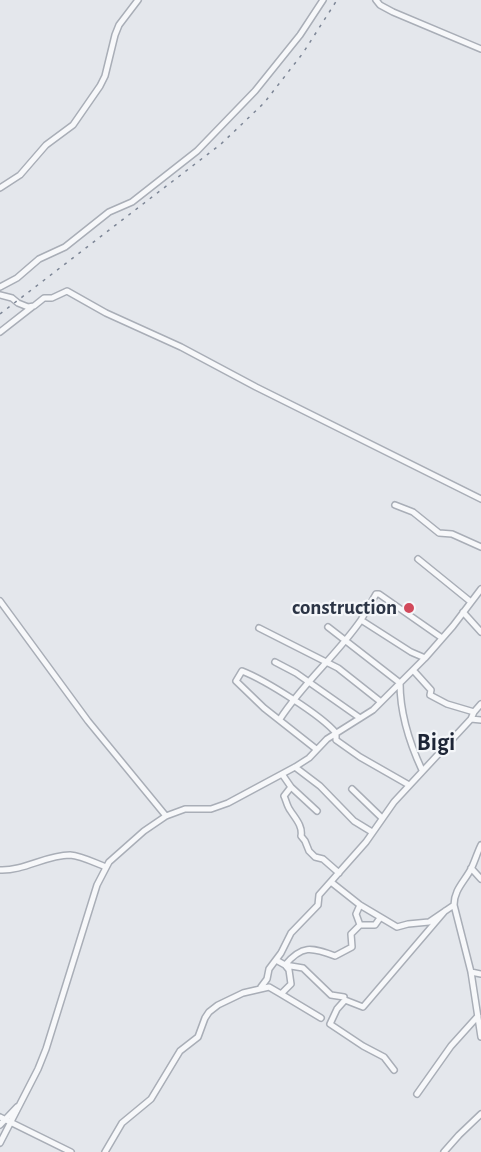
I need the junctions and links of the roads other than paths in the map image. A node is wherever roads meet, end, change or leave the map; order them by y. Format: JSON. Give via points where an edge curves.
{"nodes":[{"id":1,"x":138,"y":0,"type":"edge"},
{"id":2,"x":323,"y":0,"type":"edge"},
{"id":3,"x":376,"y":0,"type":"edge"},
{"id":4,"x":481,"y":50,"type":"edge"},
{"id":5,"x":0,"y":188,"type":"edge"},
{"id":6,"x":0,"y":287,"type":"edge"},
{"id":7,"x":0,"y":295,"type":"edge"},
{"id":8,"x":34,"y":306,"type":"junction"},
{"id":9,"x":0,"y":332,"type":"edge"},
{"id":10,"x":481,"y":499,"type":"edge"},
{"id":11,"x":394,"y":505,"type":"dead end"},
{"id":12,"x":481,"y":547,"type":"edge"},
{"id":13,"x":418,"y":559,"type":"dead end"},
{"id":14,"x":481,"y":589,"type":"edge"},
{"id":15,"x":471,"y":602,"type":"junction"},
{"id":16,"x":2,"y":604,"type":"edge"},
{"id":17,"x":463,"y":612,"type":"junction"},
{"id":18,"x":361,"y":620,"type":"junction"},
{"id":19,"x":328,"y":627,"type":"dead end"},
{"id":20,"x":259,"y":628,"type":"dead end"},
{"id":21,"x":481,"y":632,"type":"edge"},
{"id":22,"x":442,"y":638,"type":"junction"},
{"id":23,"x":345,"y":641,"type":"junction"},
{"id":24,"x":425,"y":658,"type":"junction"},
{"id":25,"x":275,"y":662,"type":"dead end"},
{"id":26,"x":325,"y":662,"type":"junction"},
{"id":27,"x":413,"y":670,"type":"junction"},
{"id":28,"x":308,"y":682,"type":"junction"},
{"id":29,"x":400,"y":683,"type":"junction"},
{"id":30,"x":292,"y":700,"type":"junction"},
{"id":31,"x":381,"y":702,"type":"junction"},
{"id":32,"x":481,"y":704,"type":"edge"},
{"id":33,"x":474,"y":712,"type":"junction"},
{"id":34,"x":360,"y":718,"type":"junction"},
{"id":35,"x":280,"y":719,"type":"junction"},
{"id":36,"x":471,"y":719,"type":"junction"},
{"id":37,"x":481,"y":720,"type":"edge"},
{"id":38,"x":336,"y":733,"type":"junction"},
{"id":39,"x":316,"y":749,"type":"junction"},
{"id":40,"x":295,"y":767,"type":"junction"},
{"id":41,"x":422,"y":770,"type":"junction"},
{"id":42,"x":282,"y":774,"type":"junction"},
{"id":43,"x":409,"y":785,"type":"junction"},
{"id":44,"x":291,"y":787,"type":"junction"},
{"id":45,"x":352,"y":789,"type":"dead end"},
{"id":46,"x":317,"y":812,"type":"dead end"},
{"id":47,"x":166,"y":816,"type":"junction"},
{"id":48,"x":382,"y":818,"type":"junction"},
{"id":49,"x":372,"y":832,"type":"junction"},
{"id":50,"x":481,"y":845,"type":"edge"},
{"id":51,"x":106,"y":867,"type":"junction"},
{"id":52,"x":471,"y":868,"type":"junction"},
{"id":53,"x":0,"y":870,"type":"edge"},
{"id":54,"x":339,"y":873,"type":"junction"},
{"id":55,"x":481,"y":879,"type":"edge"},
{"id":56,"x":331,"y":882,"type":"junction"},
{"id":57,"x":360,"y":904,"type":"junction"},
{"id":58,"x":454,"y":905,"type":"junction"},
{"id":59,"x":445,"y":911,"type":"junction"},
{"id":60,"x":380,"y":918,"type":"junction"},
{"id":61,"x":360,"y":924,"type":"junction"},
{"id":62,"x":276,"y":960,"type":"junction"},
{"id":63,"x":285,"y":965,"type":"junction"},
{"id":64,"x":471,"y":972,"type":"junction"},
{"id":65,"x":481,"y":974,"type":"edge"},
{"id":66,"x":260,"y":988,"type":"junction"},
{"id":67,"x":281,"y":994,"type":"junction"},
{"id":68,"x":344,"y":997,"type":"dead end"},
{"id":69,"x":477,"y":1016,"type":"junction"},
{"id":70,"x":321,"y":1018,"type":"dead end"},
{"id":71,"x":481,"y":1037,"type":"edge"},
{"id":72,"x":394,"y":1070,"type":"dead end"},
{"id":73,"x":417,"y":1094,"type":"dead end"},
{"id":74,"x":481,"y":1114,"type":"edge"},
{"id":75,"x":4,"y":1121,"type":"edge"},
{"id":76,"x":0,"y":1143,"type":"edge"},
{"id":77,"x":71,"y":1152,"type":"edge"},
{"id":78,"x":105,"y":1152,"type":"edge"},
{"id":79,"x":444,"y":1152,"type":"edge"}],
"edges":[{"from":1,"to":5,"type":"street","via":[[119,25],[100,86],[73,126],[46,145],[20,176]]},
{"from":2,"to":6,"type":"street","via":[[255,91],[197,151],[132,202],[109,212],[65,248],[39,259]]},
{"from":3,"to":4,"type":"street","via":[[393,12]]},
{"from":7,"to":8,"type":"street","via":[[22,306]]},
{"from":8,"to":9,"type":"street"},
{"from":8,"to":10,"type":"street","via":[[44,298],[67,291],[106,314],[181,347]]},
{"from":11,"to":12,"type":"street","via":[[413,512],[439,533],[453,534]]},
{"from":13,"to":15,"type":"street"},
{"from":14,"to":15,"type":"street"},
{"from":15,"to":17,"type":"street"},
{"from":16,"to":47,"type":"street","via":[[88,721]]},
{"from":17,"to":21,"type":"street"},
{"from":17,"to":22,"type":"street"},
{"from":18,"to":22,"type":"street","via":[[379,594]]},
{"from":18,"to":23,"type":"street"},
{"from":18,"to":24,"type":"street"},
{"from":19,"to":23,"type":"street"},
{"from":20,"to":26,"type":"street"},
{"from":22,"to":24,"type":"street"},
{"from":23,"to":26,"type":"street"},
{"from":23,"to":29,"type":"street"},
{"from":24,"to":27,"type":"street"},
{"from":25,"to":28,"type":"street"},
{"from":26,"to":28,"type":"street"},
{"from":26,"to":31,"type":"street"},
{"from":27,"to":29,"type":"street"},
{"from":27,"to":33,"type":"street","via":[[431,690],[430,695]]},
{"from":28,"to":30,"type":"street"},
{"from":28,"to":34,"type":"street"},
{"from":29,"to":31,"type":"street"},
{"from":29,"to":41,"type":"street","via":[[400,705]]},
{"from":30,"to":35,"type":"street"},
{"from":30,"to":35,"type":"street","via":[[242,671],[236,681]]},
{"from":30,"to":38,"type":"street"},
{"from":31,"to":34,"type":"street"},
{"from":32,"to":33,"type":"street"},
{"from":33,"to":36,"type":"street"},
{"from":34,"to":38,"type":"street"},
{"from":35,"to":39,"type":"street"},
{"from":36,"to":37,"type":"street"},
{"from":36,"to":41,"type":"street"},
{"from":38,"to":39,"type":"street"},
{"from":38,"to":43,"type":"street","via":[[336,740]]},
{"from":39,"to":40,"type":"street"},
{"from":40,"to":42,"type":"street"},
{"from":40,"to":49,"type":"street","via":[[354,821]]},
{"from":41,"to":43,"type":"street"},
{"from":42,"to":44,"type":"street"},
{"from":42,"to":47,"type":"street","via":[[218,808],[185,809]]},
{"from":43,"to":48,"type":"street"},
{"from":44,"to":46,"type":"street"},
{"from":44,"to":54,"type":"street","via":[[284,796],[306,846]]},
{"from":45,"to":48,"type":"street"},
{"from":47,"to":51,"type":"street"},
{"from":48,"to":49,"type":"street"},
{"from":49,"to":54,"type":"street"},
{"from":50,"to":52,"type":"street"},
{"from":51,"to":53,"type":"street","via":[[65,856]]},
{"from":51,"to":75,"type":"street","via":[[38,1069],[20,1104]]},
{"from":52,"to":55,"type":"street"},
{"from":52,"to":58,"type":"street","via":[[458,886]]},
{"from":54,"to":56,"type":"street"},
{"from":56,"to":57,"type":"street"},
{"from":56,"to":62,"type":"street","via":[[318,904],[291,933]]},
{"from":57,"to":60,"type":"street"},
{"from":57,"to":61,"type":"street","via":[[356,914]]},
{"from":58,"to":59,"type":"street"},
{"from":58,"to":64,"type":"street"},
{"from":59,"to":60,"type":"street","via":[[429,922],[397,927]]},
{"from":59,"to":72,"type":"street","via":[[363,1007],[345,1000],[330,1024],[384,1057]]},
{"from":60,"to":61,"type":"street","via":[[375,925]]},
{"from":61,"to":63,"type":"street","via":[[351,934],[352,947],[343,952],[335,956],[301,949]]},
{"from":62,"to":63,"type":"street"},
{"from":62,"to":66,"type":"street"},
{"from":63,"to":67,"type":"street","via":[[291,984]]},
{"from":63,"to":68,"type":"street","via":[[303,968],[331,995]]},
{"from":64,"to":65,"type":"street"},
{"from":64,"to":69,"type":"street"},
{"from":66,"to":67,"type":"street","via":[[270,987]]},
{"from":66,"to":78,"type":"street","via":[[209,1012],[198,1037],[180,1051],[151,1099],[122,1123]]},
{"from":67,"to":70,"type":"street"},
{"from":69,"to":71,"type":"street"},
{"from":69,"to":73,"type":"street"},
{"from":74,"to":79,"type":"street"},
{"from":75,"to":76,"type":"street"},
{"from":75,"to":77,"type":"street"}]}
